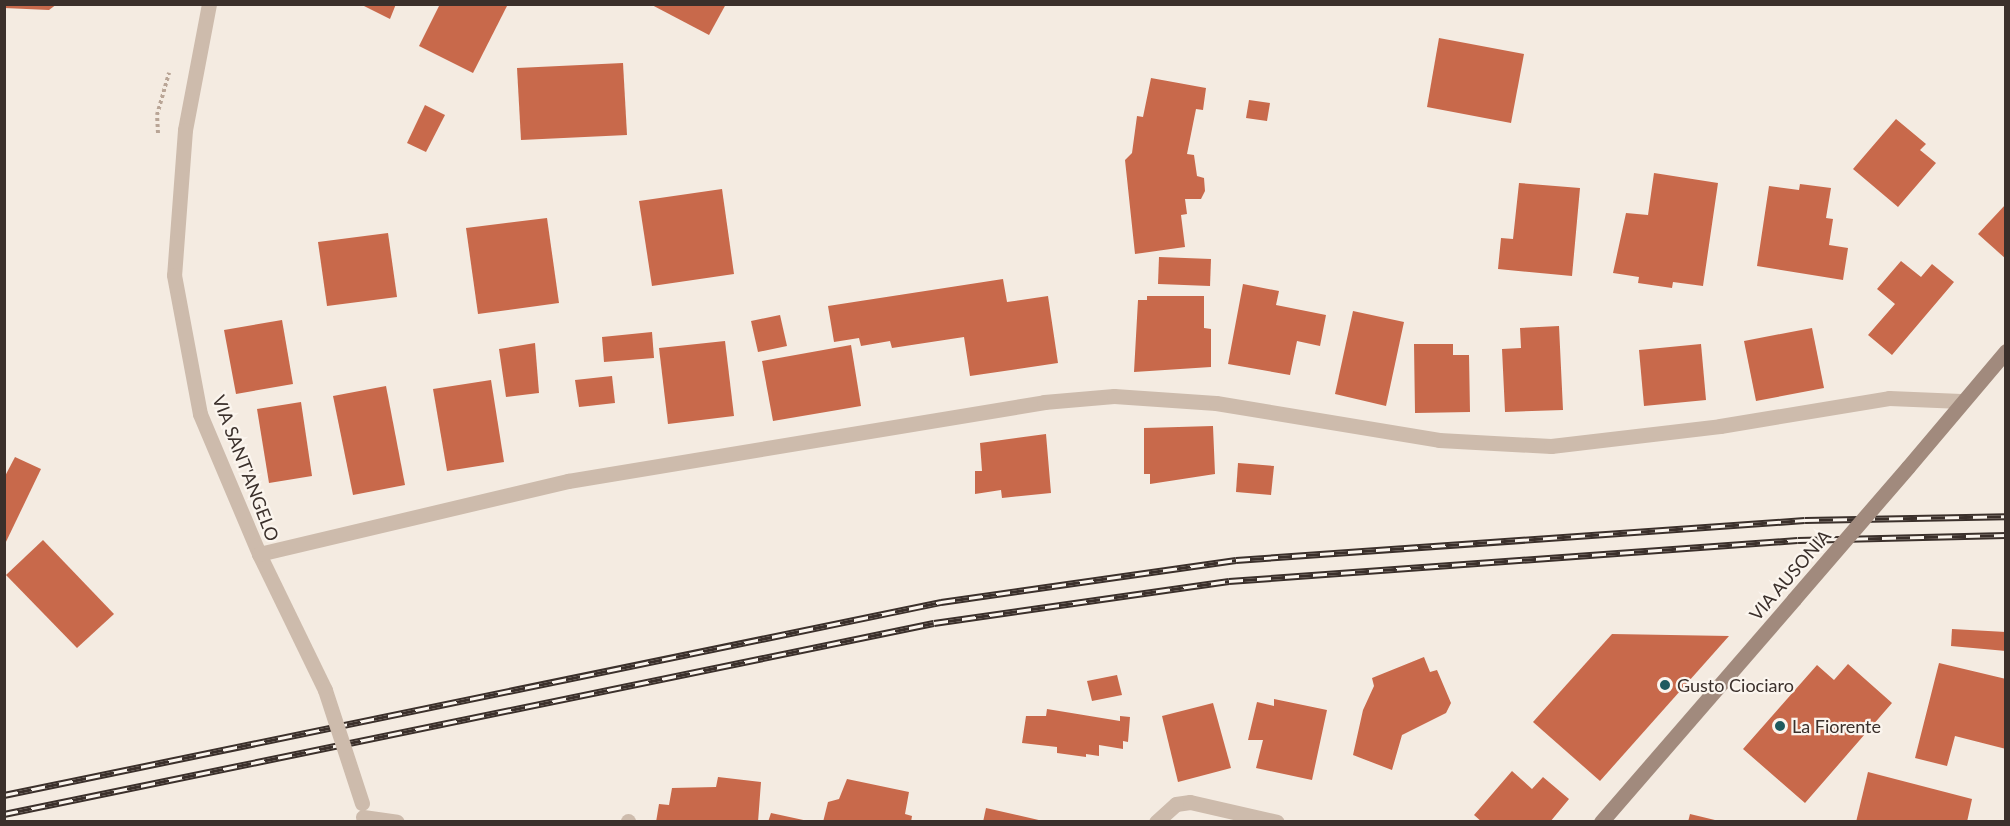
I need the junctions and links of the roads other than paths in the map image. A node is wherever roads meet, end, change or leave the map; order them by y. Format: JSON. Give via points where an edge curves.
{"nodes":[{"id":1,"x":209,"y":4,"type":"edge"},
{"id":2,"x":2006,"y":351,"type":"edge"},
{"id":3,"x":1961,"y":401,"type":"junction"},
{"id":4,"x":258,"y":554,"type":"junction"},
{"id":5,"x":362,"y":814,"type":"edge"},
{"id":6,"x":397,"y":822,"type":"edge"},
{"id":7,"x":1156,"y":822,"type":"edge"},
{"id":8,"x":1277,"y":822,"type":"edge"},
{"id":9,"x":1601,"y":822,"type":"edge"}],
"edges":[{"from":1,"to":4,"type":"street","name":"VIA SANT'ANGELO","via":[[185,130],[174,275],[201,414]]},
{"from":2,"to":3,"type":"street","name":"VIA AUSONIA"},
{"from":3,"to":4,"type":"street","via":[[1889,398],[1720,426],[1551,446],[1439,440],[1216,403],[1114,396],[1044,402],[568,481]]},
{"from":3,"to":9,"type":"street","name":"VIA AUSONIA","bridge":true},
{"from":4,"to":5,"type":"street","name":"VIA SANT'ANGELO","bridge":true,"via":[[325,690]]},
{"from":5,"to":6,"type":"street"},
{"from":7,"to":8,"type":"street","via":[[1176,804],[1190,802]]}]}
